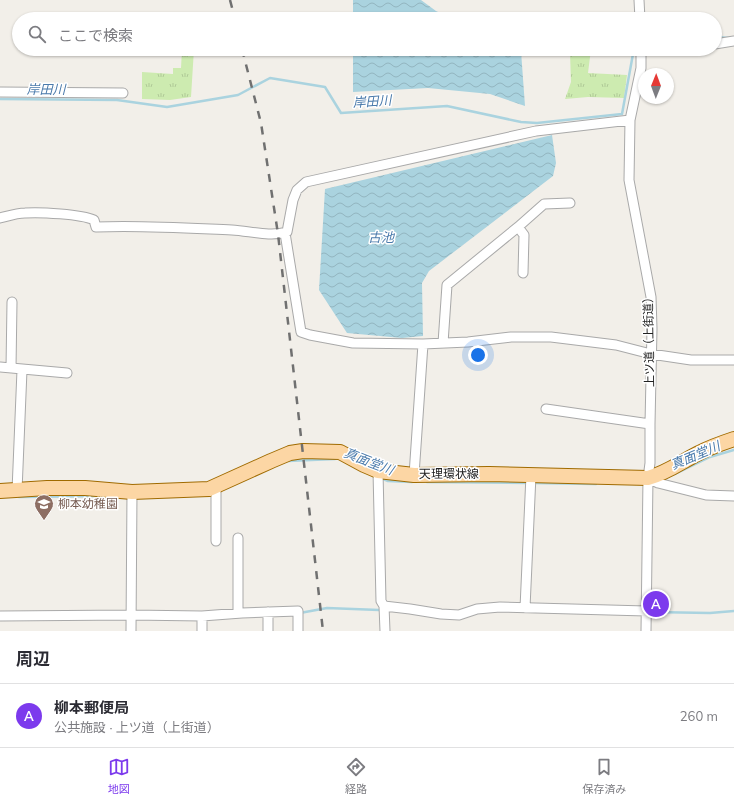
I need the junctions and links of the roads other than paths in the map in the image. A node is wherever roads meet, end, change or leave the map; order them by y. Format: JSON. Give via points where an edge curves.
{"nodes":[{"id":1,"x":639,"y":0,"type":"edge"},
{"id":2,"x":640,"y":12,"type":"edge"},
{"id":3,"x":734,"y":41,"type":"edge"},
{"id":4,"x":722,"y":43,"type":"edge"},
{"id":5,"x":641,"y":56,"type":"edge"},
{"id":6,"x":0,"y":92,"type":"edge"},
{"id":7,"x":123,"y":92,"type":"dead end"},
{"id":8,"x":630,"y":120,"type":"junction"},
{"id":9,"x":570,"y":203,"type":"dead end"},
{"id":10,"x":0,"y":218,"type":"edge"},
{"id":11,"x":518,"y":227,"type":"junction"},
{"id":12,"x":285,"y":233,"type":"junction"},
{"id":13,"x":523,"y":273,"type":"dead end"},
{"id":14,"x":12,"y":302,"type":"dead end"},
{"id":15,"x":443,"y":343,"type":"junction"},
{"id":16,"x":423,"y":344,"type":"junction"},
{"id":17,"x":651,"y":354,"type":"junction"},
{"id":18,"x":734,"y":360,"type":"edge"},
{"id":19,"x":0,"y":367,"type":"edge"},
{"id":20,"x":11,"y":368,"type":"junction"},
{"id":21,"x":22,"y":370,"type":"junction"},
{"id":22,"x":67,"y":373,"type":"dead end"},
{"id":23,"x":546,"y":409,"type":"dead end"},
{"id":24,"x":650,"y":424,"type":"junction"},
{"id":25,"x":734,"y":439,"type":"edge"},
{"id":26,"x":378,"y":471,"type":"junction"},
{"id":27,"x":414,"y":475,"type":"junction"},
{"id":28,"x":530,"y":475,"type":"junction"},
{"id":29,"x":648,"y":478,"type":"junction"},
{"id":30,"x":216,"y":486,"type":"junction"},
{"id":31,"x":0,"y":491,"type":"edge"},
{"id":32,"x":17,"y":491,"type":"junction"},
{"id":33,"x":132,"y":492,"type":"junction"},
{"id":34,"x":734,"y":496,"type":"edge"},
{"id":35,"x":238,"y":538,"type":"dead end"},
{"id":36,"x":216,"y":541,"type":"dead end"},
{"id":37,"x":384,"y":606,"type":"junction"},
{"id":38,"x":525,"y":608,"type":"junction"},
{"id":39,"x":646,"y":611,"type":"junction"},
{"id":40,"x":268,"y":612,"type":"junction"},
{"id":41,"x":238,"y":613,"type":"junction"},
{"id":42,"x":131,"y":615,"type":"junction"},
{"id":43,"x":0,"y":616,"type":"edge"},
{"id":44,"x":202,"y":616,"type":"junction"},
{"id":45,"x":131,"y":631,"type":"edge"},
{"id":46,"x":202,"y":631,"type":"edge"},
{"id":47,"x":268,"y":631,"type":"edge"},
{"id":48,"x":298,"y":631,"type":"edge"},
{"id":49,"x":385,"y":631,"type":"edge"},
{"id":50,"x":646,"y":631,"type":"edge"}],
"edges":[{"from":1,"to":2,"type":"street"},
{"from":3,"to":4,"type":"street"},
{"from":5,"to":8,"type":"street","name":"上ツ道（上街道）","via":[[641,68]]},
{"from":6,"to":7,"type":"street"},
{"from":8,"to":12,"type":"street","via":[[536,130],[306,182],[297,190]]},
{"from":8,"to":17,"type":"street","name":"上ツ道（上街道）","via":[[629,180],[651,297]]},
{"from":9,"to":11,"type":"street","via":[[544,204]]},
{"from":10,"to":12,"type":"street","via":[[24,213],[47,214],[87,217],[94,220],[96,227],[129,226]]},
{"from":11,"to":13,"type":"street","via":[[524,235]]},
{"from":11,"to":15,"type":"street","via":[[447,284]]},
{"from":12,"to":16,"type":"street","via":[[301,332],[353,343]]},
{"from":14,"to":20,"type":"street"},
{"from":15,"to":16,"type":"street"},
{"from":15,"to":17,"type":"street","via":[[511,337],[551,337],[616,345]]},
{"from":16,"to":27,"type":"street"},
{"from":17,"to":18,"type":"street","via":[[691,360]]},
{"from":17,"to":24,"type":"street","name":"上ツ道（上街道）"},
{"from":19,"to":20,"type":"street"},
{"from":20,"to":21,"type":"street"},
{"from":21,"to":22,"type":"street"},
{"from":21,"to":32,"type":"street"},
{"from":23,"to":24,"type":"street"},
{"from":24,"to":29,"type":"street","name":"上ツ道（上街道）"},
{"from":25,"to":29,"type":"main road","name":"天理環状線","via":[[698,453],[661,475]]},
{"from":26,"to":27,"type":"main road","name":"天理環状線"},
{"from":26,"to":30,"type":"main road","name":"天理環状線","via":[[340,452],[303,450],[290,453]]},
{"from":26,"to":37,"type":"street"},
{"from":27,"to":28,"type":"main road","name":"天理環状線"},
{"from":28,"to":29,"type":"main road","name":"天理環状線"},
{"from":28,"to":38,"type":"street"},
{"from":29,"to":34,"type":"street","via":[[706,495]]},
{"from":29,"to":39,"type":"street","name":"上ツ道（上街道）"},
{"from":30,"to":33,"type":"main road","name":"天理環状線","via":[[209,489]]},
{"from":30,"to":36,"type":"street"},
{"from":31,"to":32,"type":"main road","name":"天理環状線"},
{"from":32,"to":33,"type":"main road","name":"天理環状線","via":[[85,488]]},
{"from":33,"to":42,"type":"street"},
{"from":35,"to":41,"type":"street"},
{"from":37,"to":38,"type":"street","via":[[459,615],[477,609]]},
{"from":37,"to":49,"type":"street"},
{"from":38,"to":39,"type":"street"},
{"from":39,"to":50,"type":"street","name":"上ツ道（上街道）"},
{"from":40,"to":41,"type":"street"},
{"from":40,"to":47,"type":"street"},
{"from":40,"to":48,"type":"street","via":[[298,611]]},
{"from":41,"to":44,"type":"street"},
{"from":42,"to":43,"type":"street"},
{"from":42,"to":44,"type":"street"},
{"from":42,"to":45,"type":"street"},
{"from":44,"to":46,"type":"street"}]}
